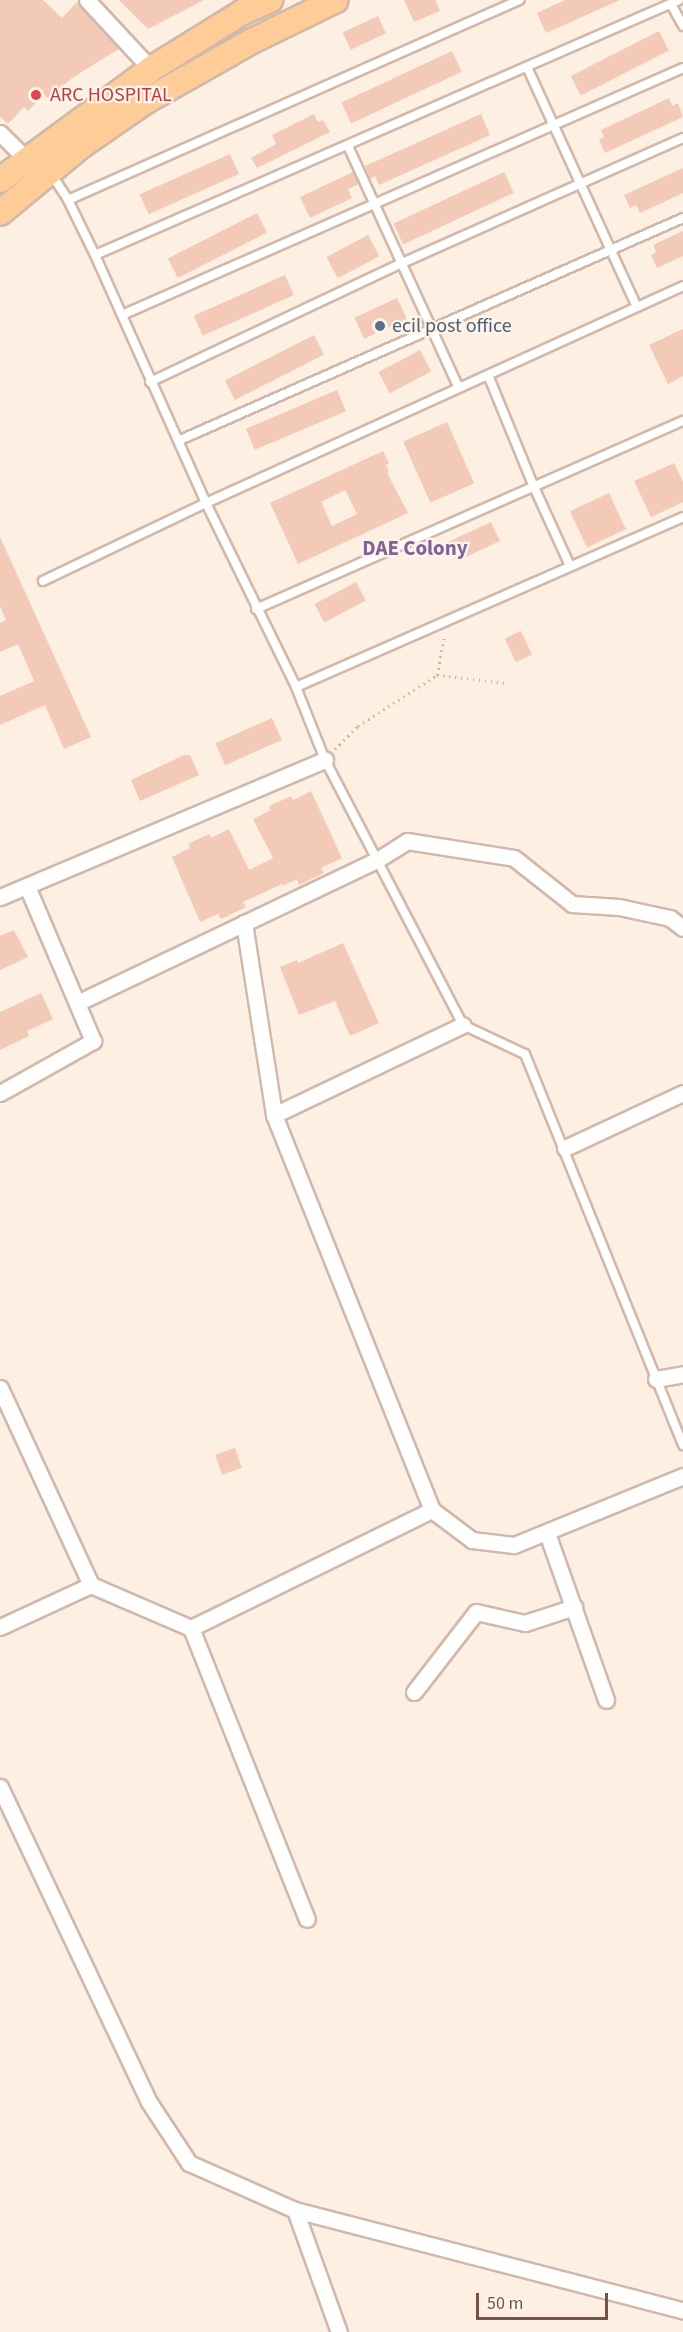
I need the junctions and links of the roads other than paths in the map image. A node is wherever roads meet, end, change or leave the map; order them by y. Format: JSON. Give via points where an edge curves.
{"nodes":[{"id":1,"x":87,"y":0,"type":"edge"},
{"id":2,"x":270,"y":0,"type":"edge"},
{"id":3,"x":336,"y":0,"type":"edge"},
{"id":4,"x":520,"y":0,"type":"edge"},
{"id":5,"x":675,"y":2,"type":"edge"},
{"id":6,"x":683,"y":26,"type":"edge"},
{"id":7,"x":526,"y":67,"type":"junction"},
{"id":8,"x":683,"y":68,"type":"edge"},
{"id":9,"x":151,"y":69,"type":"junction"},
{"id":10,"x":554,"y":124,"type":"junction"},
{"id":11,"x":0,"y":133,"type":"edge"},
{"id":12,"x":683,"y":138,"type":"edge"},
{"id":13,"x":348,"y":146,"type":"junction"},
{"id":14,"x":26,"y":159,"type":"junction"},
{"id":15,"x":50,"y":171,"type":"junction"},
{"id":16,"x":0,"y":180,"type":"edge"},
{"id":17,"x":579,"y":184,"type":"junction"},
{"id":18,"x":68,"y":200,"type":"junction"},
{"id":19,"x":375,"y":204,"type":"junction"},
{"id":20,"x":0,"y":213,"type":"edge"},
{"id":21,"x":683,"y":218,"type":"edge"},
{"id":22,"x":613,"y":249,"type":"junction"},
{"id":23,"x":95,"y":255,"type":"junction"},
{"id":24,"x":400,"y":264,"type":"junction"},
{"id":25,"x":683,"y":286,"type":"edge"},
{"id":26,"x":637,"y":307,"type":"junction"},
{"id":27,"x":122,"y":315,"type":"junction"},
{"id":28,"x":434,"y":328,"type":"junction"},
{"id":29,"x":488,"y":375,"type":"junction"},
{"id":30,"x":150,"y":382,"type":"junction"},
{"id":31,"x":459,"y":388,"type":"junction"},
{"id":32,"x":683,"y":421,"type":"edge"},
{"id":33,"x":180,"y":440,"type":"junction"},
{"id":34,"x":534,"y":487,"type":"junction"},
{"id":35,"x":206,"y":503,"type":"junction"},
{"id":36,"x":683,"y":517,"type":"edge"},
{"id":37,"x":570,"y":566,"type":"junction"},
{"id":38,"x":43,"y":581,"type":"dead end"},
{"id":39,"x":256,"y":609,"type":"junction"},
{"id":40,"x":296,"y":687,"type":"junction"},
{"id":41,"x":325,"y":760,"type":"junction"},
{"id":42,"x":377,"y":860,"type":"junction"},
{"id":43,"x":27,"y":886,"type":"junction"},
{"id":44,"x":0,"y":897,"type":"edge"},
{"id":45,"x":244,"y":923,"type":"junction"},
{"id":46,"x":683,"y":928,"type":"edge"},
{"id":47,"x":77,"y":1003,"type":"junction"},
{"id":48,"x":463,"y":1025,"type":"junction"},
{"id":49,"x":0,"y":1093,"type":"edge"},
{"id":50,"x":683,"y":1093,"type":"edge"},
{"id":51,"x":274,"y":1115,"type":"junction"},
{"id":52,"x":565,"y":1148,"type":"junction"},
{"id":53,"x":683,"y":1374,"type":"edge"},
{"id":54,"x":656,"y":1378,"type":"junction"},
{"id":55,"x":0,"y":1388,"type":"edge"},
{"id":56,"x":683,"y":1445,"type":"edge"},
{"id":57,"x":683,"y":1476,"type":"edge"},
{"id":58,"x":432,"y":1510,"type":"junction"},
{"id":59,"x":547,"y":1533,"type":"junction"},
{"id":60,"x":91,"y":1585,"type":"junction"},
{"id":61,"x":573,"y":1607,"type":"junction"},
{"id":62,"x":0,"y":1627,"type":"edge"},
{"id":63,"x":191,"y":1628,"type":"junction"},
{"id":64,"x":414,"y":1692,"type":"dead end"},
{"id":65,"x":606,"y":1700,"type":"dead end"},
{"id":66,"x":0,"y":1787,"type":"edge"},
{"id":67,"x":307,"y":1919,"type":"dead end"},
{"id":68,"x":295,"y":2210,"type":"junction"},
{"id":69,"x":683,"y":2310,"type":"edge"},
{"id":70,"x":339,"y":2332,"type":"edge"}],
"edges":[{"from":1,"to":9,"type":"street"},
{"from":2,"to":9,"type":"main road","via":[[243,12]]},
{"from":3,"to":15,"type":"main road","via":[[146,100]]},
{"from":4,"to":18,"type":"lane"},
{"from":5,"to":6,"type":"lane"},
{"from":5,"to":7,"type":"lane"},
{"from":7,"to":10,"type":"lane"},
{"from":7,"to":13,"type":"lane"},
{"from":8,"to":10,"type":"lane"},
{"from":9,"to":14,"type":"main road"},
{"from":10,"to":17,"type":"lane"},
{"from":10,"to":19,"type":"lane"},
{"from":11,"to":14,"type":"street"},
{"from":12,"to":17,"type":"lane"},
{"from":13,"to":19,"type":"lane"},
{"from":13,"to":23,"type":"lane"},
{"from":14,"to":16,"type":"main road"},
{"from":15,"to":18,"type":"lane"},
{"from":15,"to":20,"type":"main road"},
{"from":17,"to":22,"type":"lane"},
{"from":17,"to":24,"type":"lane"},
{"from":18,"to":23,"type":"lane"},
{"from":19,"to":24,"type":"lane"},
{"from":19,"to":27,"type":"lane"},
{"from":21,"to":22,"type":"lane"},
{"from":22,"to":26,"type":"lane"},
{"from":22,"to":28,"type":"lane"},
{"from":23,"to":27,"type":"lane"},
{"from":24,"to":28,"type":"lane"},
{"from":24,"to":30,"type":"lane"},
{"from":25,"to":26,"type":"lane"},
{"from":26,"to":29,"type":"lane"},
{"from":27,"to":30,"type":"lane"},
{"from":28,"to":31,"type":"lane"},
{"from":28,"to":33,"type":"lane"},
{"from":29,"to":31,"type":"lane"},
{"from":29,"to":34,"type":"lane"},
{"from":30,"to":33,"type":"lane"},
{"from":31,"to":35,"type":"lane"},
{"from":32,"to":34,"type":"lane"},
{"from":33,"to":35,"type":"lane"},
{"from":34,"to":37,"type":"lane"},
{"from":34,"to":39,"type":"lane"},
{"from":35,"to":38,"type":"lane"},
{"from":35,"to":39,"type":"lane"},
{"from":36,"to":37,"type":"lane"},
{"from":37,"to":40,"type":"lane"},
{"from":39,"to":40,"type":"lane"},
{"from":40,"to":41,"type":"lane"},
{"from":41,"to":42,"type":"lane"},
{"from":41,"to":43,"type":"street"},
{"from":42,"to":45,"type":"street"},
{"from":42,"to":46,"type":"street","via":[[407,841],[514,858],[572,904],[619,907],[670,918]]},
{"from":42,"to":48,"type":"lane"},
{"from":43,"to":44,"type":"street"},
{"from":43,"to":47,"type":"street"},
{"from":45,"to":47,"type":"street"},
{"from":45,"to":51,"type":"street"},
{"from":47,"to":49,"type":"street","via":[[93,1041]]},
{"from":48,"to":51,"type":"street"},
{"from":48,"to":52,"type":"lane","via":[[525,1054]]},
{"from":50,"to":52,"type":"street"},
{"from":51,"to":58,"type":"street"},
{"from":52,"to":54,"type":"lane"},
{"from":53,"to":54,"type":"street"},
{"from":54,"to":56,"type":"lane"},
{"from":55,"to":60,"type":"street"},
{"from":57,"to":59,"type":"street"},
{"from":58,"to":59,"type":"street","via":[[472,1540],[514,1545]]},
{"from":58,"to":63,"type":"street"},
{"from":59,"to":61,"type":"street"},
{"from":60,"to":62,"type":"street"},
{"from":60,"to":63,"type":"street"},
{"from":61,"to":64,"type":"street","via":[[525,1623],[476,1612]]},
{"from":61,"to":65,"type":"street"},
{"from":63,"to":67,"type":"street"},
{"from":66,"to":68,"type":"street","via":[[149,2102],[189,2163]]},
{"from":68,"to":69,"type":"street"},
{"from":68,"to":70,"type":"street"}]}
